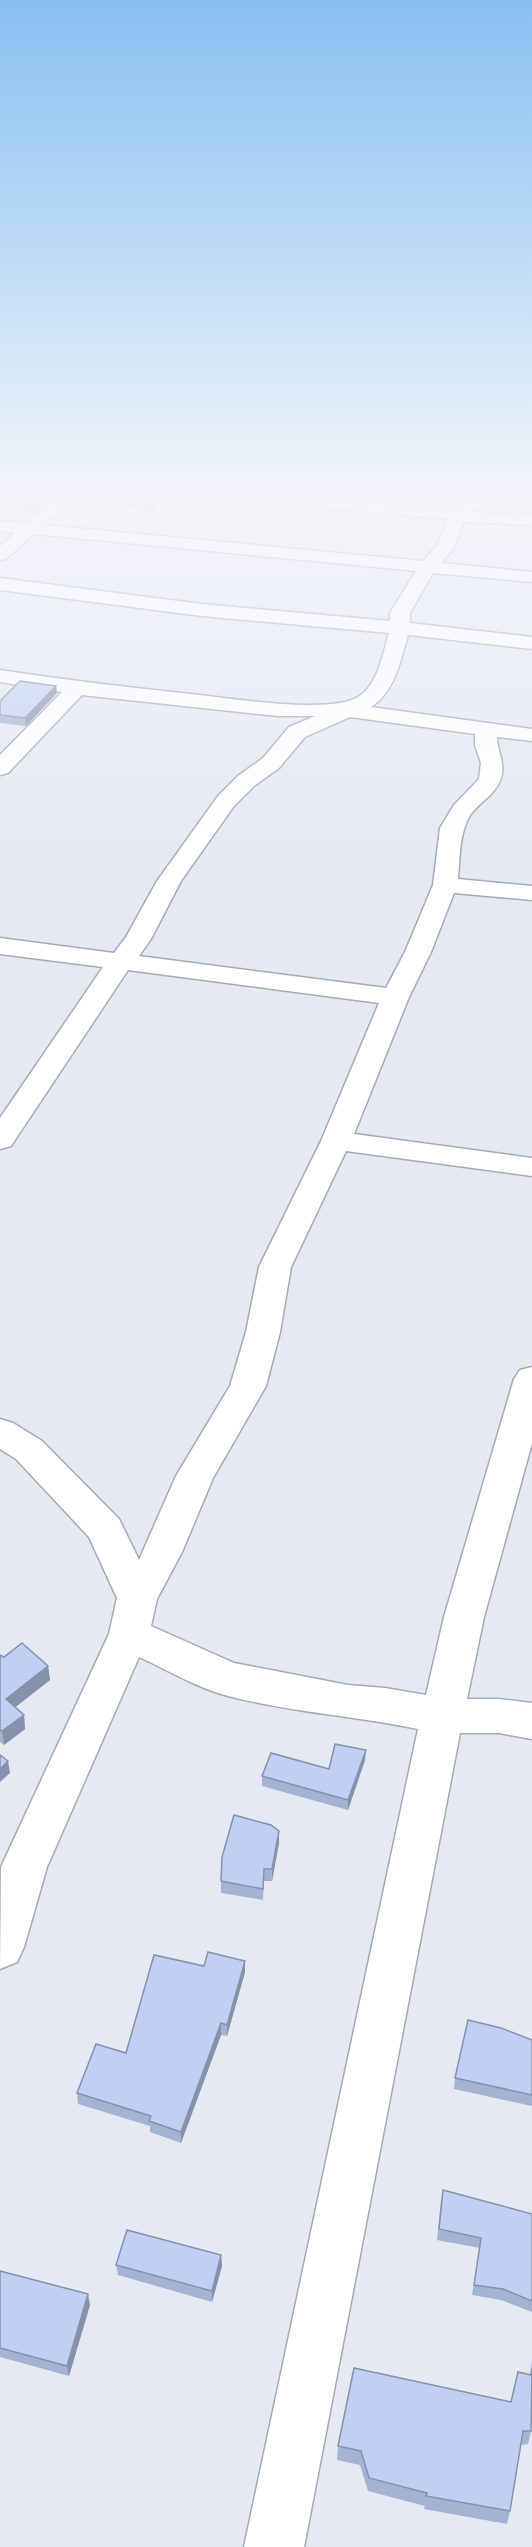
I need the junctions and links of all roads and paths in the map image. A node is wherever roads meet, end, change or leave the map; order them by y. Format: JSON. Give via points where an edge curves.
{"nodes":[{"id":1,"x":266,"y":616,"type":"edge"},
{"id":2,"x":400,"y":616,"type":"edge"},
{"id":3,"x":400,"y":628,"type":"junction"},
{"id":4,"x":532,"y":643,"type":"edge"},
{"id":5,"x":0,"y":676,"type":"edge"},
{"id":6,"x":77,"y":688,"type":"junction"},
{"id":7,"x":348,"y":710,"type":"junction"},
{"id":8,"x":486,"y":730,"type":"junction"},
{"id":9,"x":532,"y":735,"type":"edge"},
{"id":10,"x":0,"y":768,"type":"edge"},
{"id":11,"x":446,"y":885,"type":"junction"},
{"id":12,"x":532,"y":893,"type":"edge"},
{"id":13,"x":0,"y":946,"type":"edge"},
{"id":14,"x":122,"y":961,"type":"junction"},
{"id":15,"x":394,"y":998,"type":"junction"},
{"id":16,"x":0,"y":1140,"type":"edge"},
{"id":17,"x":336,"y":1141,"type":"junction"},
{"id":18,"x":532,"y":1167,"type":"edge"},
{"id":19,"x":532,"y":1380,"type":"edge"},
{"id":20,"x":0,"y":1432,"type":"edge"},
{"id":21,"x":133,"y":1616,"type":"junction"},
{"id":22,"x":442,"y":1716,"type":"junction"},
{"id":23,"x":532,"y":1721,"type":"edge"},
{"id":24,"x":0,"y":1947,"type":"edge"},
{"id":25,"x":274,"y":2547,"type":"edge"}],
"edges":[{"from":1,"to":3,"type":"street"},
{"from":2,"to":3,"type":"street"},
{"from":3,"to":4,"type":"street"},
{"from":3,"to":7,"type":"street","via":[[381,684],[367,701]]},
{"from":5,"to":6,"type":"street"},
{"from":6,"to":7,"type":"street","via":[[278,710]]},
{"from":6,"to":10,"type":"street"},
{"from":7,"to":8,"type":"street"},
{"from":7,"to":14,"type":"street","via":[[297,732],[271,763],[235,790],[169,880]]},
{"from":8,"to":9,"type":"street"},
{"from":8,"to":11,"type":"street","via":[[492,763],[490,779],[462,810],[452,828]]},
{"from":11,"to":12,"type":"street"},
{"from":11,"to":15,"type":"street"},
{"from":13,"to":14,"type":"street"},
{"from":14,"to":15,"type":"street"},
{"from":14,"to":16,"type":"street"},
{"from":15,"to":17,"type":"street"},
{"from":17,"to":18,"type":"street"},
{"from":17,"to":21,"type":"street","via":[[275,1267],[248,1386],[195,1476]]},
{"from":19,"to":22,"type":"street","via":[[464,1617]]},
{"from":20,"to":21,"type":"street","via":[[28,1450],[105,1529]]},
{"from":21,"to":22,"type":"street","via":[[228,1679]]},
{"from":21,"to":24,"type":"street","via":[[24,1867]]},
{"from":22,"to":23,"type":"street","via":[[499,1716]]},
{"from":22,"to":25,"type":"street"}]}
